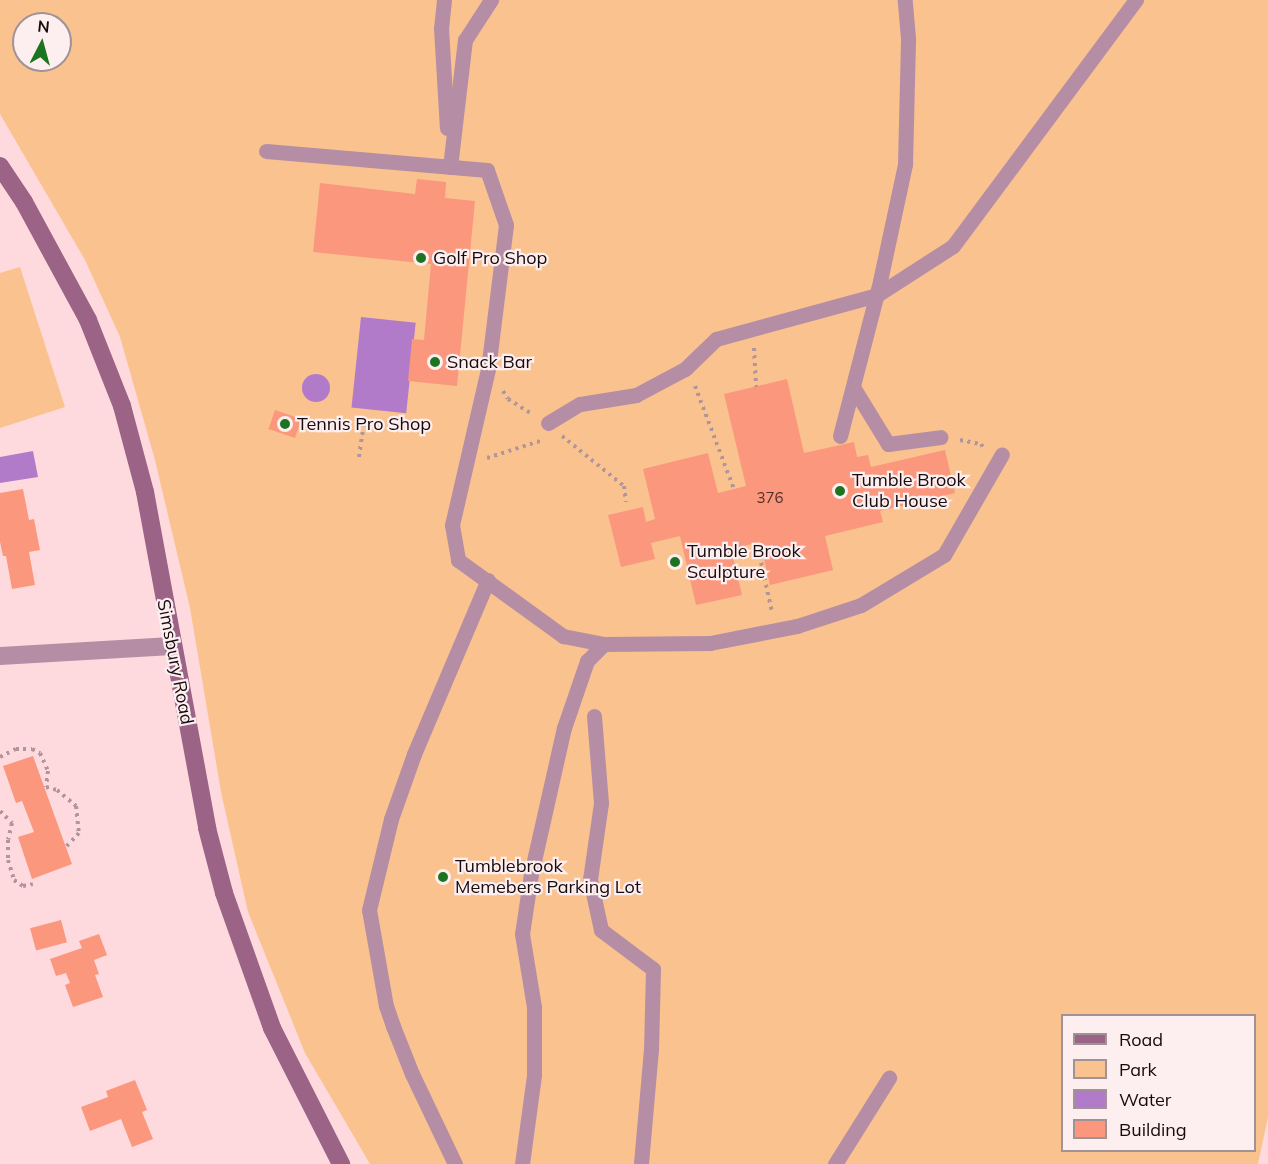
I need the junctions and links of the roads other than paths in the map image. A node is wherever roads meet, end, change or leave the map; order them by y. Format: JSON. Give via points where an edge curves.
{"nodes":[{"id":1,"x":444,"y":0,"type":"edge"},
{"id":2,"x":491,"y":0,"type":"edge"},
{"id":3,"x":905,"y":0,"type":"edge"},
{"id":4,"x":1136,"y":0,"type":"edge"},
{"id":5,"x":266,"y":151,"type":"dead end"},
{"id":6,"x":0,"y":166,"type":"edge"},
{"id":7,"x":450,"y":167,"type":"junction"},
{"id":8,"x":876,"y":295,"type":"junction"},
{"id":9,"x":852,"y":387,"type":"junction"},
{"id":10,"x":548,"y":423,"type":"dead end"},
{"id":11,"x":840,"y":436,"type":"dead end"},
{"id":12,"x":941,"y":436,"type":"road end"},
{"id":13,"x":1002,"y":454,"type":"dead end"},
{"id":14,"x":488,"y":580,"type":"junction"},
{"id":15,"x":604,"y":644,"type":"junction"},
{"id":16,"x":172,"y":646,"type":"junction"},
{"id":17,"x":0,"y":656,"type":"edge"},
{"id":18,"x":594,"y":716,"type":"dead end"},
{"id":19,"x":890,"y":1078,"type":"dead end"},
{"id":20,"x":341,"y":1164,"type":"edge"},
{"id":21,"x":455,"y":1164,"type":"edge"},
{"id":22,"x":522,"y":1164,"type":"edge"},
{"id":23,"x":641,"y":1164,"type":"edge"},
{"id":24,"x":836,"y":1164,"type":"edge"}],
"edges":[{"from":1,"to":7,"type":"lane","via":[[441,28]]},
{"from":2,"to":7,"type":"lane","via":[[465,40]]},
{"from":3,"to":8,"type":"lane","via":[[905,164]]},
{"from":4,"to":8,"type":"lane","via":[[953,246]]},
{"from":5,"to":7,"type":"lane"},
{"from":6,"to":16,"type":"main road","name":"Simsbury Road","via":[[88,320],[122,406],[145,492]]},
{"from":7,"to":14,"type":"lane","via":[[487,170],[506,225],[488,369],[453,525],[458,560]]},
{"from":8,"to":9,"type":"lane"},
{"from":8,"to":10,"type":"lane","via":[[716,339],[685,369],[636,395],[580,404]]},
{"from":9,"to":11,"type":"lane"},
{"from":9,"to":12,"type":"lane","via":[[888,444]]},
{"from":13,"to":15,"type":"lane","via":[[944,555],[861,605],[776,630],[710,643]]},
{"from":14,"to":15,"type":"lane","via":[[563,636]]},
{"from":14,"to":21,"type":"lane","via":[[414,754],[391,819],[369,910],[389,1016]]},
{"from":15,"to":22,"type":"lane","via":[[587,661],[564,728],[528,894],[522,934],[534,1007],[534,1075]]},
{"from":16,"to":17,"type":"street"},
{"from":16,"to":20,"type":"main road","name":"Simsbury Road","via":[[207,828],[231,915],[272,1028]]},
{"from":18,"to":23,"type":"lane","via":[[601,803],[590,879],[601,930],[652,969],[651,1049]]},
{"from":19,"to":24,"type":"lane"}]}
